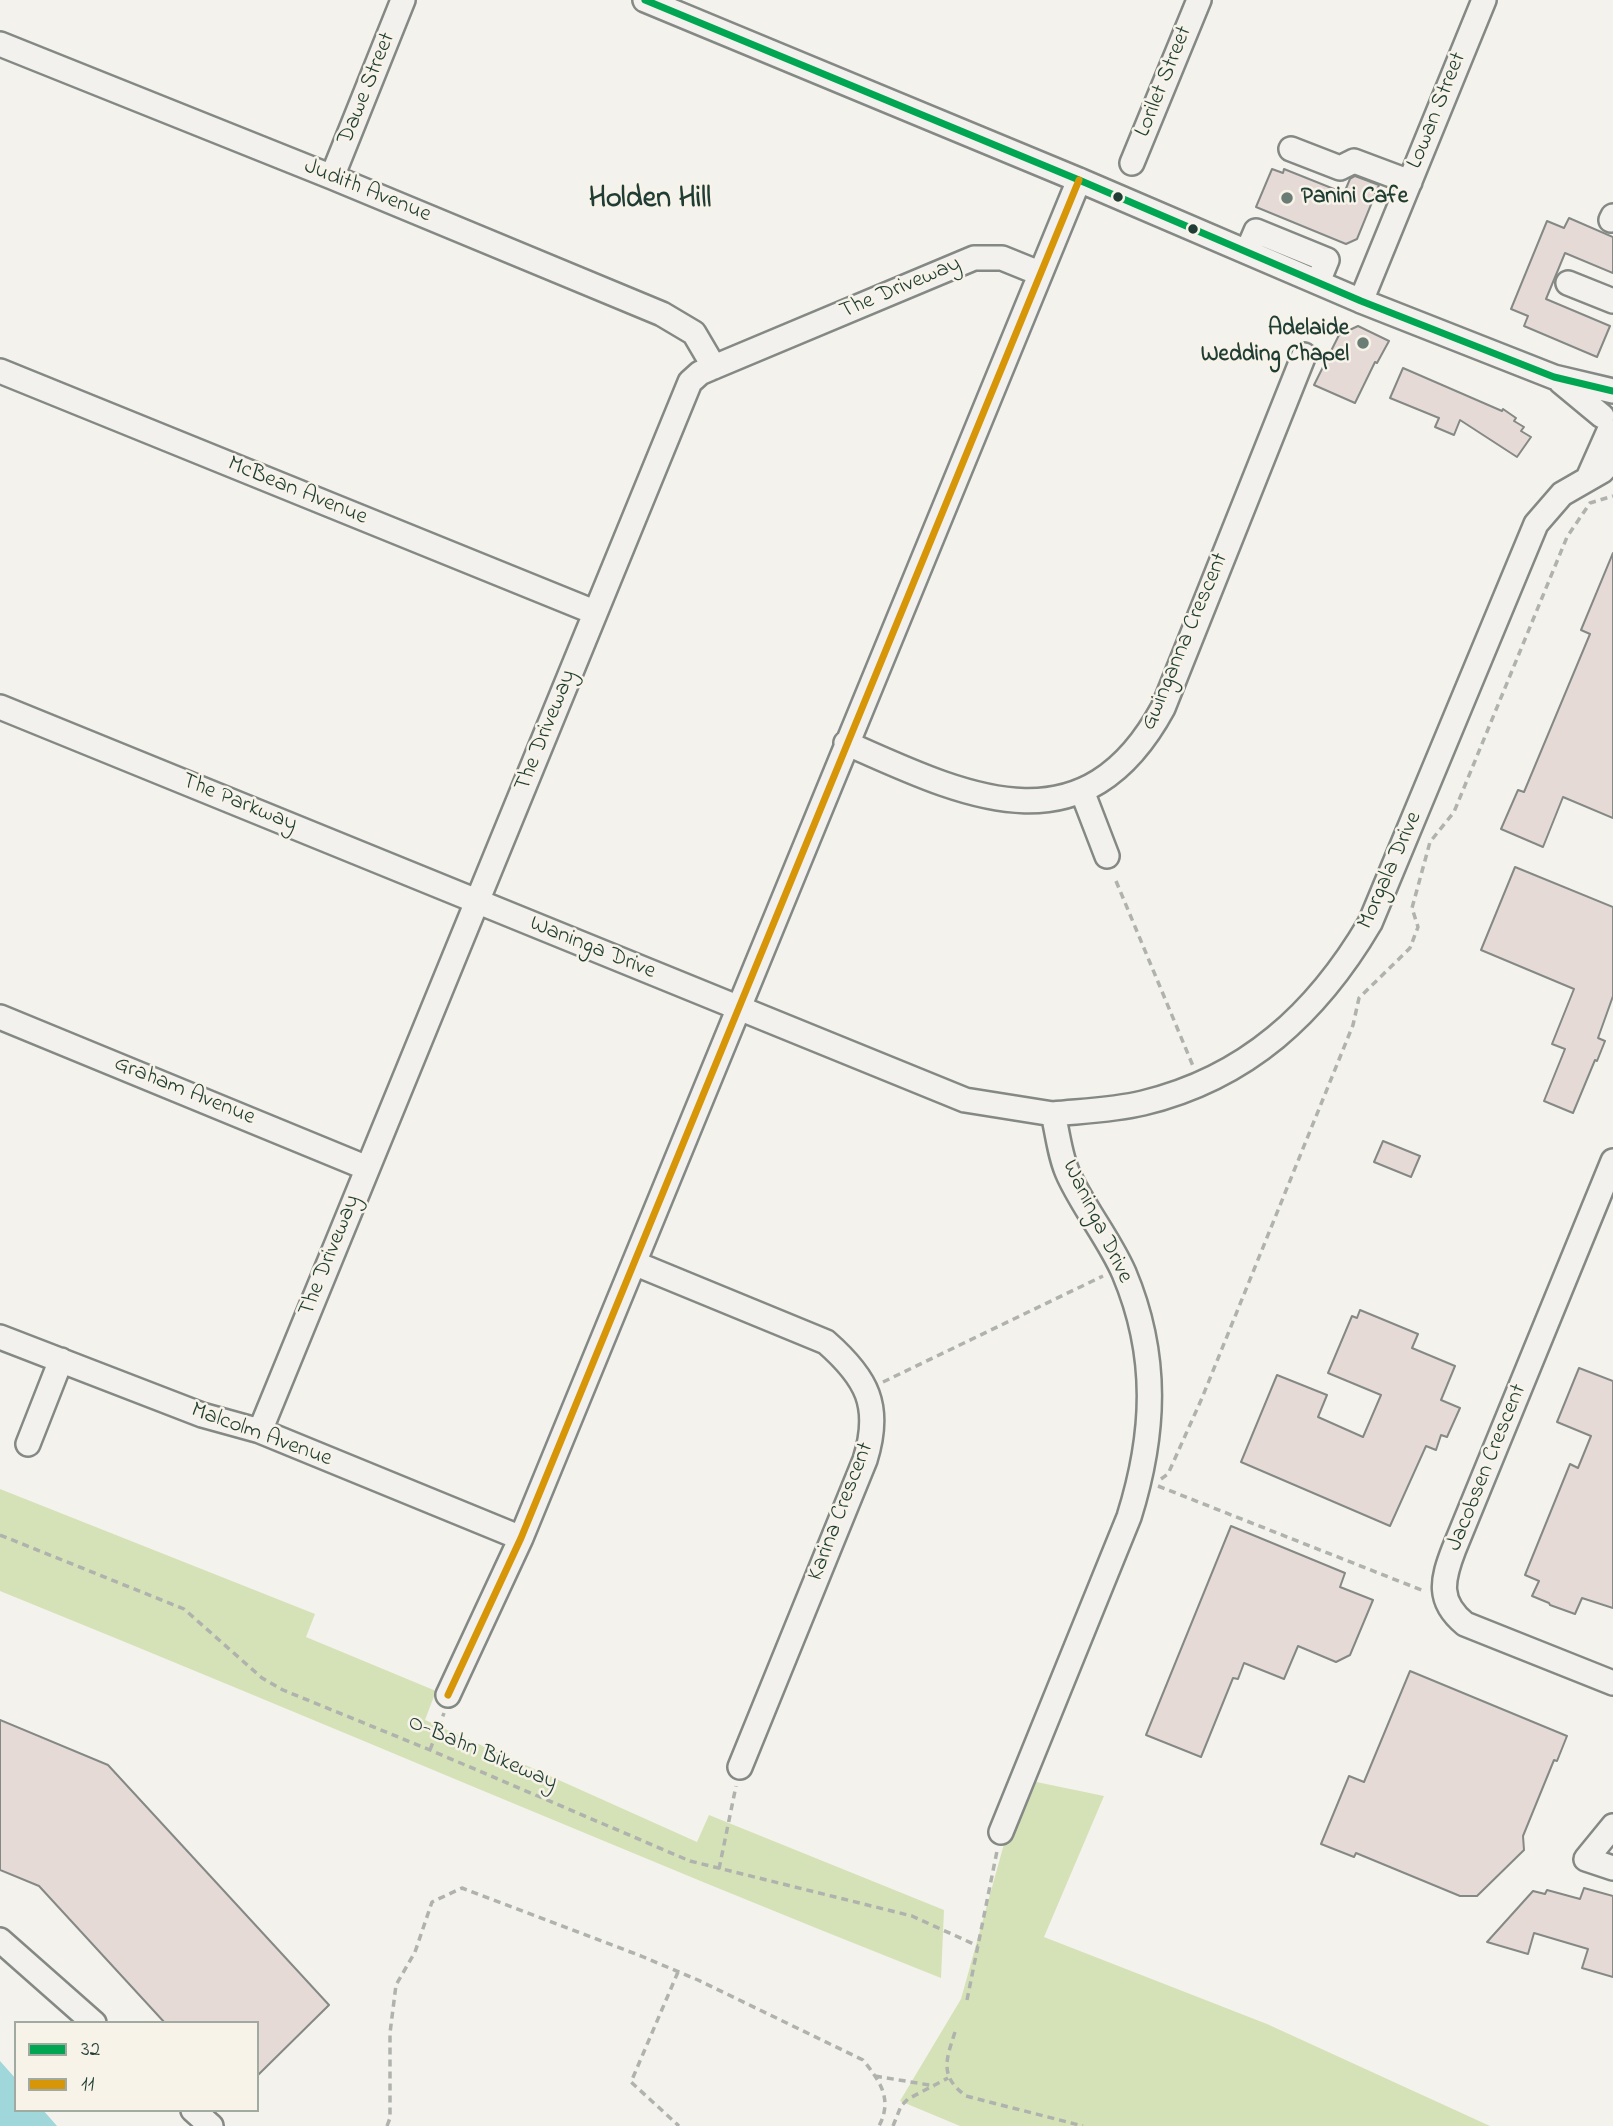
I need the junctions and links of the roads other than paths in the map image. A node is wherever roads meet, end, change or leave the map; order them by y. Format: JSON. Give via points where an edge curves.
{"nodes":[{"id":1,"x":403,"y":0,"type":"edge"},
{"id":2,"x":645,"y":0,"type":"edge"},
{"id":3,"x":1199,"y":0,"type":"edge"},
{"id":4,"x":1484,"y":0,"type":"edge"},
{"id":5,"x":0,"y":44,"type":"edge"},
{"id":6,"x":1291,"y":149,"type":"dead end"},
{"id":7,"x":1132,"y":163,"type":"dead end"},
{"id":8,"x":332,"y":177,"type":"junction"},
{"id":9,"x":1079,"y":180,"type":"junction"},
{"id":10,"x":1410,"y":182,"type":"junction"},
{"id":11,"x":1039,"y":273,"type":"junction"},
{"id":12,"x":1568,"y":283,"type":"dead end"},
{"id":13,"x":1361,"y":300,"type":"junction"},
{"id":14,"x":1613,"y":301,"type":"edge"},
{"id":15,"x":1304,"y":355,"type":"dead end"},
{"id":16,"x":714,"y":367,"type":"junction"},
{"id":17,"x":0,"y":371,"type":"edge"},
{"id":18,"x":1554,"y":377,"type":"junction"},
{"id":19,"x":1613,"y":392,"type":"edge"},
{"id":20,"x":1608,"y":427,"type":"edge"},
{"id":21,"x":1613,"y":460,"type":"edge"},
{"id":22,"x":1587,"y":479,"type":"junction"},
{"id":23,"x":594,"y":612,"type":"junction"},
{"id":24,"x":0,"y":706,"type":"edge"},
{"id":25,"x":846,"y":743,"type":"junction"},
{"id":26,"x":1082,"y":791,"type":"junction"},
{"id":27,"x":1107,"y":856,"type":"dead end"},
{"id":28,"x":478,"y":902,"type":"junction"},
{"id":29,"x":738,"y":1009,"type":"junction"},
{"id":30,"x":0,"y":1017,"type":"edge"},
{"id":31,"x":1053,"y":1114,"type":"junction"},
{"id":32,"x":1613,"y":1161,"type":"edge"},
{"id":33,"x":367,"y":1168,"type":"junction"},
{"id":34,"x":634,"y":1263,"type":"junction"},
{"id":35,"x":0,"y":1337,"type":"edge"},
{"id":36,"x":61,"y":1360,"type":"junction"},
{"id":37,"x":260,"y":1431,"type":"junction"},
{"id":38,"x":27,"y":1444,"type":"dead end"},
{"id":39,"x":521,"y":1538,"type":"junction"},
{"id":40,"x":1613,"y":1683,"type":"edge"},
{"id":41,"x":449,"y":1695,"type":"road end"},
{"id":42,"x":740,"y":1767,"type":"road end"},
{"id":43,"x":1613,"y":1826,"type":"edge"},
{"id":44,"x":1002,"y":1832,"type":"road end"},
{"id":45,"x":1613,"y":1868,"type":"edge"},
{"id":46,"x":0,"y":1940,"type":"edge"},
{"id":47,"x":92,"y":2021,"type":"edge"},
{"id":48,"x":195,"y":2112,"type":"edge"},
{"id":49,"x":211,"y":2126,"type":"edge"}],
"edges":[{"from":1,"to":8,"type":"street","name":"Dawe Street"},
{"from":2,"to":9,"type":"street"},
{"from":3,"to":7,"type":"street","name":"Lorilet Street"},
{"from":4,"to":10,"type":"street","name":"Lowan Street"},
{"from":5,"to":8,"type":"street","name":"Judith Avenue"},
{"from":6,"to":10,"type":"street","via":[[1340,168],[1354,162]]},
{"from":8,"to":16,"type":"street","name":"Judith Avenue","via":[[680,323],[694,333]]},
{"from":9,"to":11,"type":"street"},
{"from":9,"to":13,"type":"street"},
{"from":10,"to":13,"type":"street","name":"Lowan Street"},
{"from":11,"to":16,"type":"street","name":"The Driveway","via":[[1002,258],[974,258]]},
{"from":11,"to":25,"type":"street"},
{"from":12,"to":14,"type":"street"},
{"from":13,"to":18,"type":"street"},
{"from":15,"to":26,"type":"street","name":"Gwinganna Crescent","via":[[1163,708],[1127,759]]},
{"from":16,"to":23,"type":"street","name":"The Driveway","via":[[690,382]]},
{"from":17,"to":23,"type":"street","name":"McBean Avenue"},
{"from":18,"to":19,"type":"street"},
{"from":18,"to":20,"type":"street"},
{"from":19,"to":20,"type":"street","via":[[1603,405]]},
{"from":20,"to":22,"type":"street"},
{"from":21,"to":22,"type":"street","name":"Morgala Drive"},
{"from":22,"to":31,"type":"street","name":"Morgala Drive","via":[[1562,494],[1536,524],[1370,923],[1331,983],[1263,1048],[1211,1079],[1142,1103]]},
{"from":23,"to":28,"type":"street","name":"The Driveway"},
{"from":24,"to":28,"type":"street","name":"The Parkway"},
{"from":25,"to":26,"type":"street","name":"Gwinganna Crescent","via":[[925,778],[991,798],[1047,801]]},
{"from":25,"to":29,"type":"street"},
{"from":26,"to":27,"type":"street"},
{"from":28,"to":29,"type":"street","name":"Waninga Drive"},
{"from":28,"to":33,"type":"street","name":"The Driveway"},
{"from":29,"to":31,"type":"street","name":"Waninga Drive","via":[[965,1100]]},
{"from":29,"to":34,"type":"street"},
{"from":30,"to":33,"type":"street","name":"Graham Avenue"},
{"from":31,"to":44,"type":"street","name":"Waninga Drive","via":[[1068,1173],[1121,1268],[1137,1314],[1149,1360],[1150,1421],[1141,1479],[1129,1517]]},
{"from":32,"to":40,"type":"street","name":"Jacobsen Crescent","via":[[1445,1572],[1446,1599],[1451,1612],[1465,1624]]},
{"from":33,"to":37,"type":"street","name":"The Driveway"},
{"from":34,"to":39,"type":"street"},
{"from":34,"to":42,"type":"street","name":"Karina Crescent","via":[[826,1342],[859,1376],[873,1418],[864,1460]]},
{"from":35,"to":36,"type":"street","name":"Malcolm Avenue"},
{"from":36,"to":37,"type":"street","name":"Malcolm Avenue","via":[[202,1415]]},
{"from":36,"to":38,"type":"street"},
{"from":37,"to":39,"type":"street","name":"Malcolm Avenue"},
{"from":39,"to":41,"type":"street"},
{"from":43,"to":45,"type":"street","via":[[1586,1858]]},
{"from":46,"to":47,"type":"street"},
{"from":48,"to":49,"type":"street"}]}
